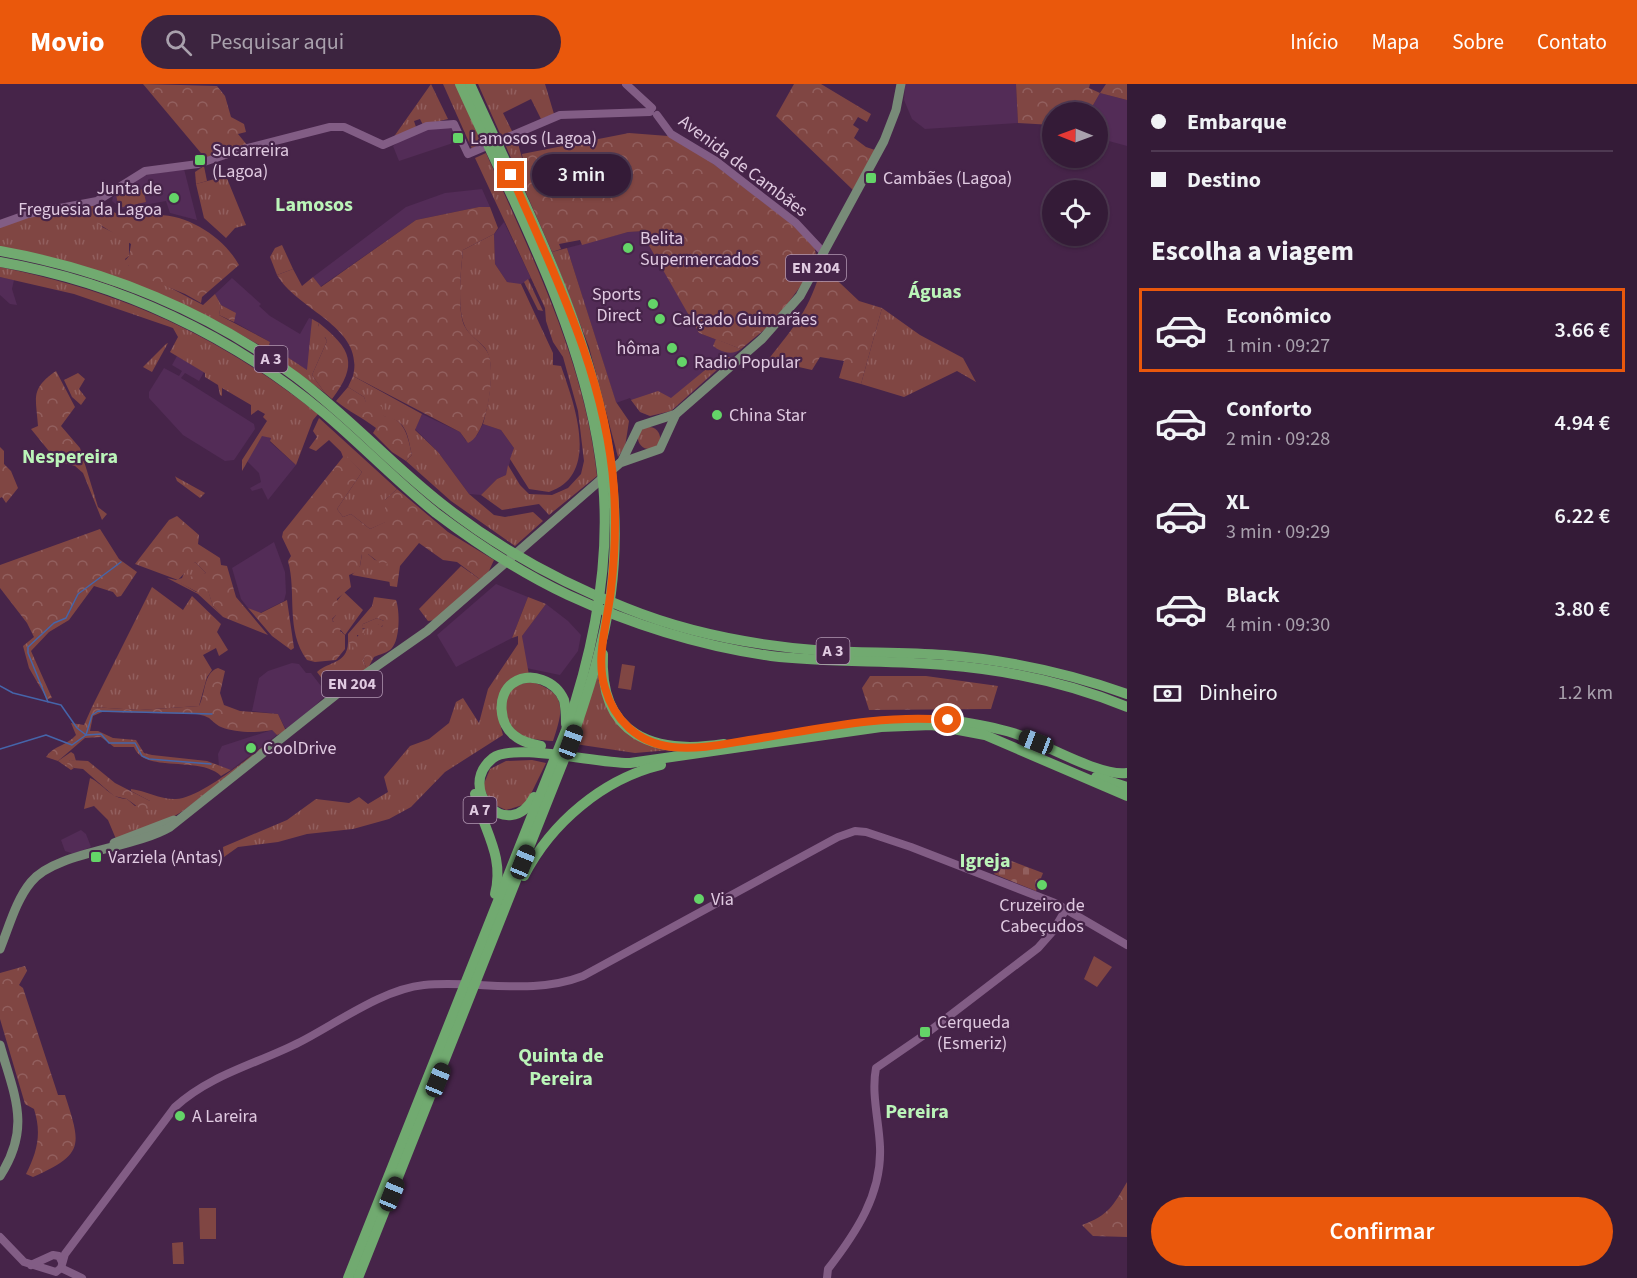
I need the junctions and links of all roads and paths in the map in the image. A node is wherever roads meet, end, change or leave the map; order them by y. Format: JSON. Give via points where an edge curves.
{"nodes":[{"id":1,"x":460,"y":84,"type":"edge"},
{"id":2,"x":470,"y":84,"type":"edge"},
{"id":3,"x":626,"y":84,"type":"edge"},
{"id":4,"x":901,"y":84,"type":"edge"},
{"id":5,"x":653,"y":112,"type":"junction"},
{"id":6,"x":0,"y":224,"type":"edge"},
{"id":7,"x":827,"y":248,"type":"junction"},
{"id":8,"x":0,"y":251,"type":"edge"},
{"id":9,"x":0,"y":262,"type":"edge"},
{"id":10,"x":676,"y":414,"type":"junction"},
{"id":11,"x":650,"y":423,"type":"junction"},
{"id":12,"x":664,"y":436,"type":"junction"},
{"id":13,"x":634,"y":438,"type":"junction"},
{"id":14,"x":645,"y":452,"type":"junction"},
{"id":15,"x":620,"y":463,"type":"junction"},
{"id":16,"x":494,"y":548,"type":"junction"},
{"id":17,"x":525,"y":567,"type":"junction"},
{"id":18,"x":607,"y":580,"type":"junction"},
{"id":19,"x":600,"y":624,"type":"junction"},
{"id":20,"x":1127,"y":694,"type":"edge"},
{"id":21,"x":1127,"y":707,"type":"edge"},
{"id":22,"x":948,"y":720,"type":"junction"},
{"id":23,"x":566,"y":730,"type":"junction"},
{"id":24,"x":716,"y":745,"type":"junction"},
{"id":25,"x":539,"y":750,"type":"junction"},
{"id":26,"x":705,"y":754,"type":"junction"},
{"id":27,"x":582,"y":757,"type":"junction"},
{"id":28,"x":1127,"y":773,"type":"edge"},
{"id":29,"x":544,"y":786,"type":"junction"},
{"id":30,"x":1127,"y":788,"type":"edge"},
{"id":31,"x":1127,"y":794,"type":"edge"},
{"id":32,"x":508,"y":901,"type":"junction"},
{"id":33,"x":1066,"y":909,"type":"junction"},
{"id":34,"x":490,"y":922,"type":"junction"},
{"id":35,"x":1127,"y":945,"type":"edge"},
{"id":36,"x":0,"y":949,"type":"edge"},
{"id":37,"x":0,"y":1045,"type":"edge"},
{"id":38,"x":9,"y":1161,"type":"junction"},
{"id":39,"x":0,"y":1168,"type":"edge"},
{"id":40,"x":0,"y":1176,"type":"edge"},
{"id":41,"x":0,"y":1237,"type":"edge"},
{"id":42,"x":73,"y":1244,"type":"junction"},
{"id":43,"x":4,"y":1245,"type":"edge"},
{"id":44,"x":56,"y":1255,"type":"junction"},
{"id":45,"x":46,"y":1258,"type":"junction"},
{"id":46,"x":31,"y":1265,"type":"junction"},
{"id":47,"x":62,"y":1265,"type":"junction"},
{"id":48,"x":47,"y":1270,"type":"junction"},
{"id":49,"x":82,"y":1278,"type":"edge"},
{"id":50,"x":348,"y":1278,"type":"edge"},
{"id":51,"x":358,"y":1278,"type":"edge"},
{"id":52,"x":827,"y":1278,"type":"edge"}],
"edges":[{"from":1,"to":18,"type":"highway","number":"A 7","via":[[554,294],[575,351],[600,458]]},
{"from":2,"to":18,"type":"highway","number":"A 7","via":[[571,314],[601,407],[614,490]]},
{"from":3,"to":5,"type":"street","name":"Avenida de Cambães"},
{"from":4,"to":7,"type":"main road","number":"EN 204","via":[[888,133]]},
{"from":5,"to":6,"type":"street","via":[[560,115],[471,153],[454,124],[427,126],[383,145],[344,127],[330,127],[198,164],[145,171],[97,201],[28,214]]},
{"from":5,"to":7,"type":"street","name":"Avenida de Cambães","via":[[671,134],[716,161]]},
{"from":7,"to":10,"type":"main road","number":"EN 204","via":[[800,296],[780,321]]},
{"from":8,"to":16,"type":"highway","number":"A 3","via":[[62,264],[121,283],[236,337],[313,390]]},
{"from":9,"to":16,"type":"highway","number":"A 3","via":[[109,290],[222,341],[309,400],[434,511]]},
{"from":10,"to":11,"type":"main road"},
{"from":10,"to":12,"type":"main road"},
{"from":11,"to":12,"type":"main road","via":[[661,428]]},
{"from":11,"to":13,"type":"main road","number":"EN 204","via":[[639,426]]},
{"from":12,"to":14,"type":"main road","number":"EN 204","via":[[660,448]]},
{"from":13,"to":14,"type":"main road"},
{"from":13,"to":15,"type":"main road","number":"EN 204"},
{"from":14,"to":15,"type":"main road","number":"EN 204"},
{"from":15,"to":36,"type":"main road","number":"EN 204","via":[[427,632],[338,694],[170,827],[151,837],[46,869],[33,879],[21,897]]},
{"from":16,"to":17,"type":"highway","number":"A 3"},
{"from":17,"to":20,"type":"highway","number":"A 3","via":[[674,626],[719,637],[826,651],[998,661],[1065,674]]},
{"from":17,"to":21,"type":"highway","number":"A 3","via":[[622,618],[717,647],[825,661],[996,671],[1063,685]]},
{"from":18,"to":19,"type":"highway","number":"A 7"},
{"from":19,"to":23,"type":"highway","number":"A 7"},
{"from":19,"to":24,"type":"highway","via":[[603,684],[617,716],[651,742],[681,748]]},
{"from":19,"to":32,"type":"highway","number":"A 7","via":[[575,731]]},
{"from":22,"to":24,"type":"highway","via":[[898,718]]},
{"from":22,"to":28,"type":"highway","via":[[1001,730],[1103,771]]},
{"from":22,"to":30,"type":"highway","via":[[1005,736]]},
{"from":23,"to":25,"type":"highway","via":[[564,702],[554,686],[531,678],[511,685],[503,698],[505,723],[516,737]]},
{"from":23,"to":29,"type":"highway","number":"A 7"},
{"from":24,"to":27,"type":"highway","via":[[629,758]]},
{"from":25,"to":27,"type":"highway"},
{"from":25,"to":29,"type":"highway","via":[[510,751],[492,759],[483,772],[480,792],[491,809],[512,815],[526,810]]},
{"from":25,"to":34,"type":"highway","number":"A 7","via":[[516,744],[499,747],[485,757],[476,774],[475,793],[494,841],[499,866]]},
{"from":26,"to":27,"type":"highway","via":[[630,763]]},
{"from":26,"to":31,"type":"highway","via":[[881,727],[932,725],[985,735],[1085,780]]},
{"from":26,"to":32,"type":"highway","via":[[633,774],[594,796],[544,844]]},
{"from":29,"to":34,"type":"highway","number":"A 7"},
{"from":32,"to":51,"type":"highway","number":"A 7"},
{"from":33,"to":35,"type":"street"},
{"from":33,"to":42,"type":"street","via":[[911,847],[855,831],[583,976],[551,986],[424,985],[396,992],[298,1043],[223,1074],[187,1096],[161,1124]]},
{"from":33,"to":52,"type":"street","via":[[1038,948],[876,1068],[879,1173],[865,1216],[828,1269]]},
{"from":34,"to":50,"type":"highway","number":"A 7"},
{"from":37,"to":38,"type":"main road","via":[[19,1115],[17,1142]]},
{"from":38,"to":39,"type":"main road"},
{"from":38,"to":40,"type":"main road"},
{"from":41,"to":43,"type":"street"},
{"from":42,"to":44,"type":"street"},
{"from":42,"to":47,"type":"street"},
{"from":43,"to":46,"type":"street"},
{"from":44,"to":45,"type":"street"},
{"from":44,"to":47,"type":"street"},
{"from":45,"to":46,"type":"street"},
{"from":45,"to":48,"type":"street"},
{"from":46,"to":48,"type":"street"},
{"from":47,"to":48,"type":"street","via":[[56,1272]]},
{"from":47,"to":49,"type":"street"}]}
